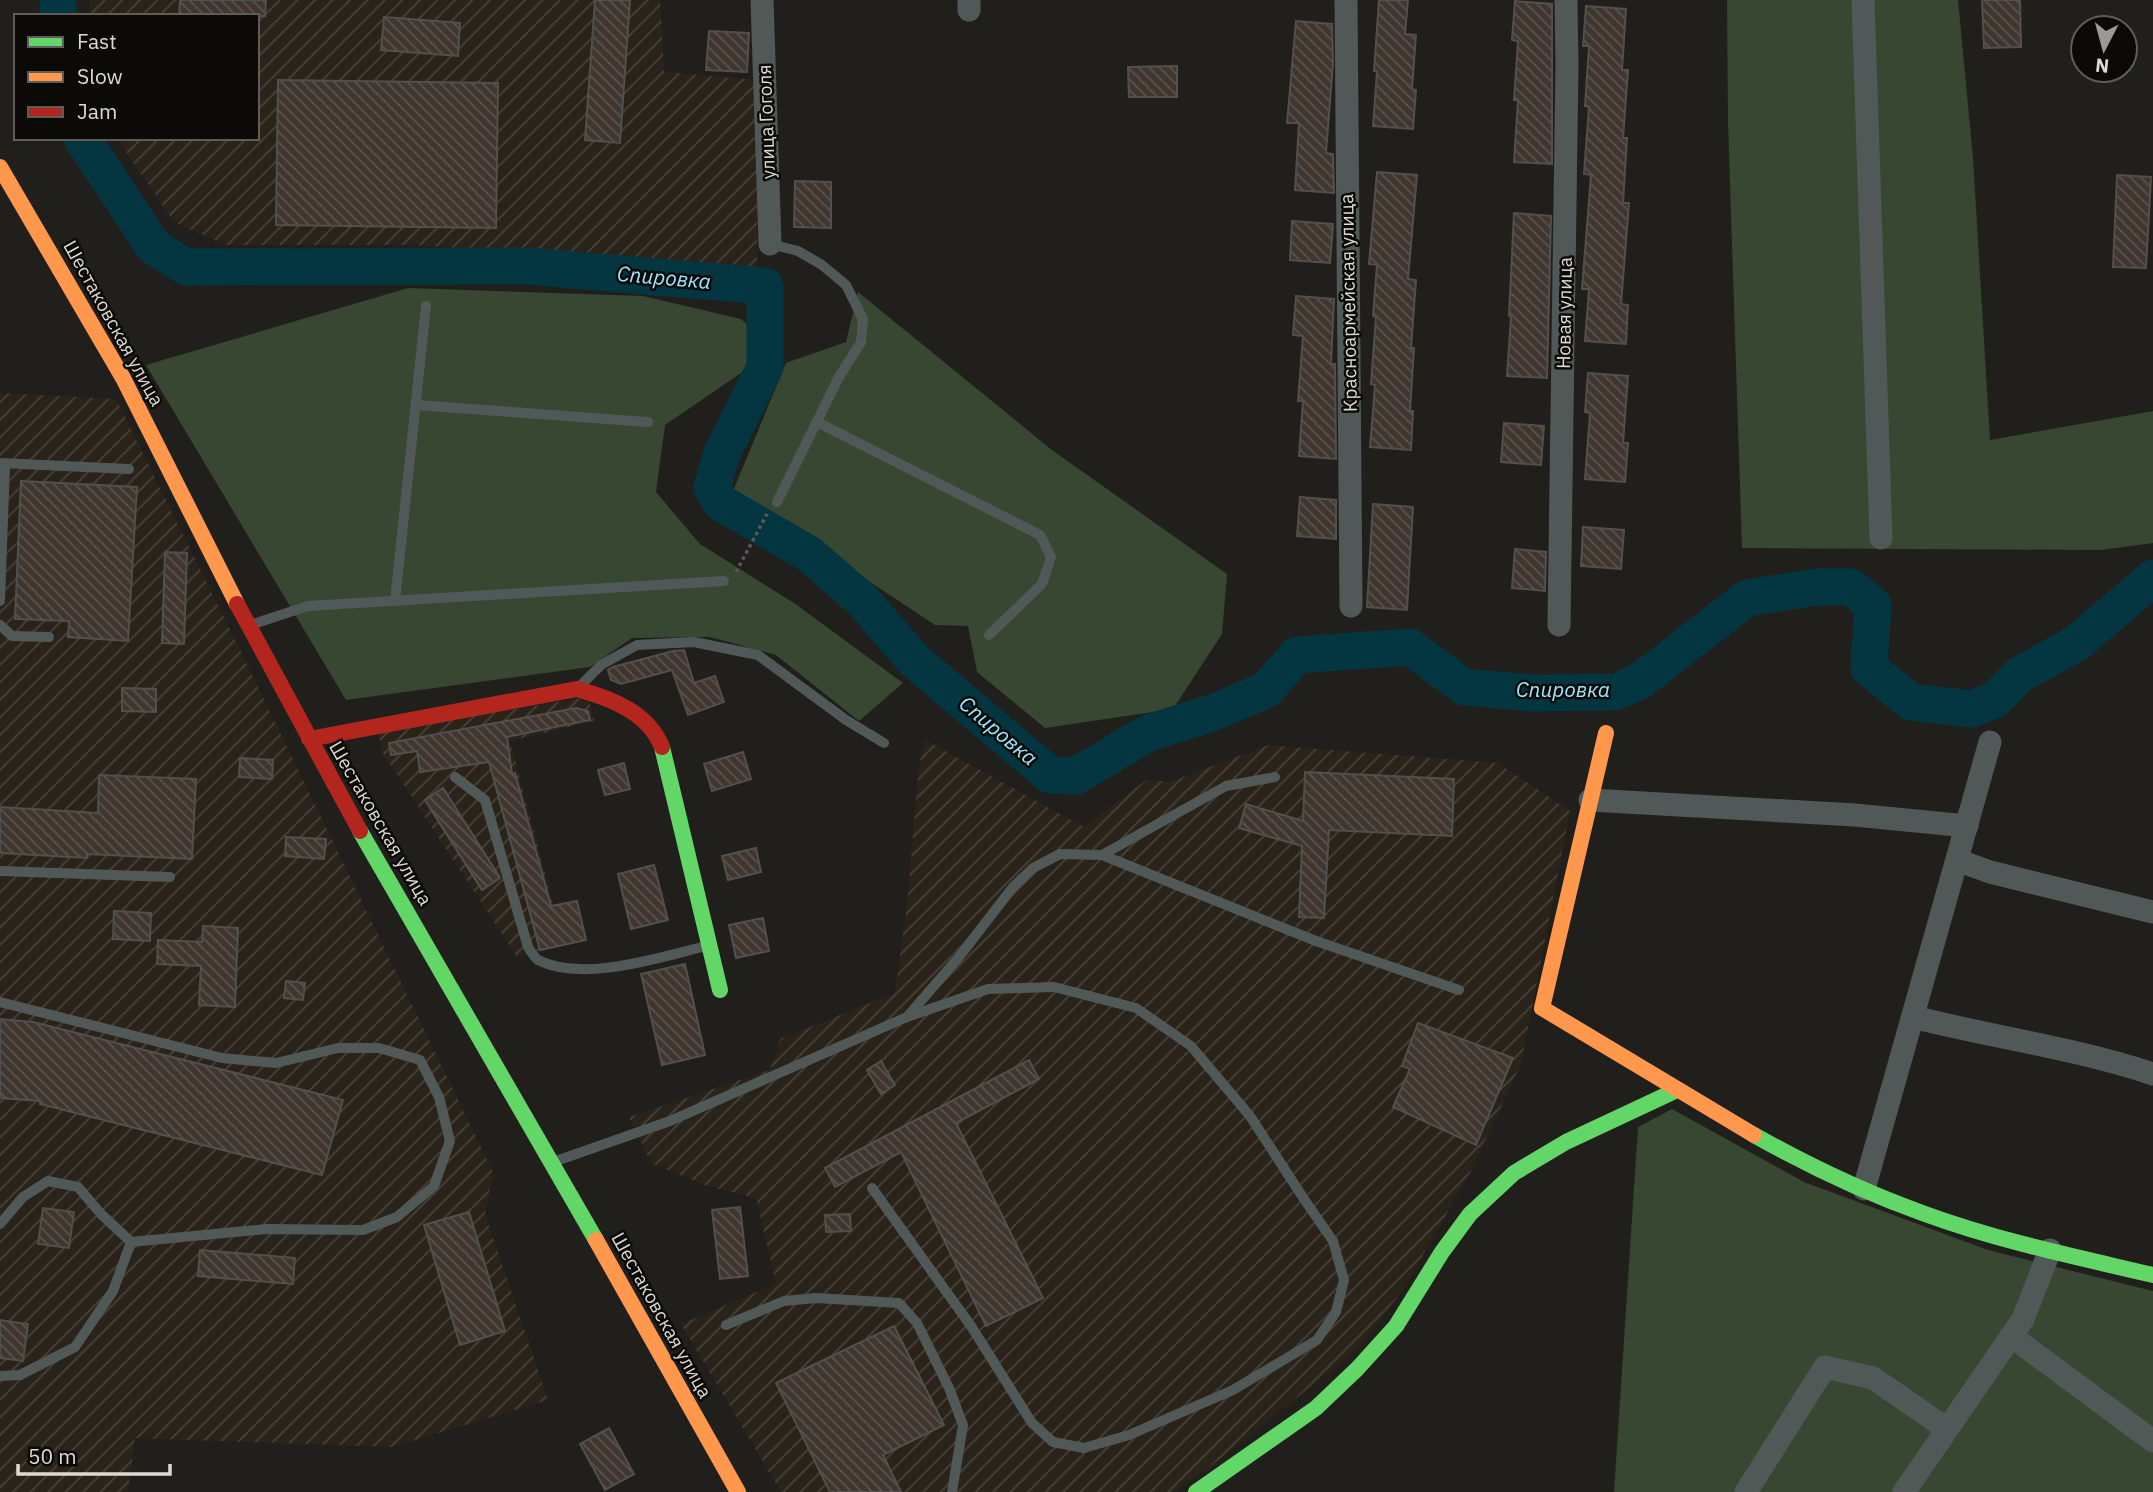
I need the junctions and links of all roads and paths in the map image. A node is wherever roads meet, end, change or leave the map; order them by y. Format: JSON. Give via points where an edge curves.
{"nodes":[{"id":1,"x":762,"y":0,"type":"edge"},
{"id":2,"x":1346,"y":0,"type":"edge"},
{"id":3,"x":1566,"y":0,"type":"edge"},
{"id":4,"x":1863,"y":0,"type":"edge"},
{"id":5,"x":0,"y":167,"type":"edge"},
{"id":6,"x":770,"y":244,"type":"joint"},
{"id":7,"x":426,"y":306,"type":"dead end"},
{"id":8,"x":416,"y":405,"type":"junction"},
{"id":9,"x":648,"y":422,"type":"dead end"},
{"id":10,"x":817,"y":422,"type":"junction"},
{"id":11,"x":3,"y":464,"type":"edge"},
{"id":12,"x":130,"y":469,"type":"dead end"},
{"id":13,"x":777,"y":502,"type":"dead end"},
{"id":14,"x":764,"y":519,"type":"dead end"},
{"id":15,"x":1881,"y":538,"type":"dead end"},
{"id":16,"x":724,"y":581,"type":"joint"},
{"id":17,"x":0,"y":601,"type":"edge"},
{"id":18,"x":396,"y":601,"type":"junction"},
{"id":19,"x":1351,"y":606,"type":"dead end"},
{"id":20,"x":0,"y":625,"type":"edge"},
{"id":21,"x":1559,"y":625,"type":"dead end"},
{"id":22,"x":248,"y":626,"type":"junction"},
{"id":23,"x":989,"y":635,"type":"dead end"},
{"id":24,"x":49,"y":636,"type":"dead end"},
{"id":25,"x":577,"y":689,"type":"junction"},
{"id":26,"x":1606,"y":733,"type":"dead end"},
{"id":27,"x":309,"y":739,"type":"junction"},
{"id":28,"x":1990,"y":741,"type":"dead end"},
{"id":29,"x":884,"y":743,"type":"dead end"},
{"id":30,"x":455,"y":777,"type":"dead end"},
{"id":31,"x":1275,"y":777,"type":"dead end"},
{"id":32,"x":1590,"y":800,"type":"junction"},
{"id":33,"x":1967,"y":825,"type":"junction"},
{"id":34,"x":1102,"y":855,"type":"junction"},
{"id":35,"x":1957,"y":860,"type":"junction"},
{"id":36,"x":0,"y":871,"type":"edge"},
{"id":37,"x":170,"y":877,"type":"dead end"},
{"id":38,"x":2153,"y":912,"type":"edge"},
{"id":39,"x":709,"y":945,"type":"junction"},
{"id":40,"x":720,"y":990,"type":"dead end"},
{"id":41,"x":1459,"y":990,"type":"dead end"},
{"id":42,"x":0,"y":1002,"type":"edge"},
{"id":43,"x":907,"y":1017,"type":"junction"},
{"id":44,"x":1913,"y":1017,"type":"junction"},
{"id":45,"x":2153,"y":1074,"type":"edge"},
{"id":46,"x":1677,"y":1090,"type":"junction"},
{"id":47,"x":552,"y":1162,"type":"junction"},
{"id":48,"x":872,"y":1188,"type":"dead end"},
{"id":49,"x":1864,"y":1189,"type":"junction"},
{"id":50,"x":0,"y":1224,"type":"edge"},
{"id":51,"x":131,"y":1242,"type":"junction"},
{"id":52,"x":2050,"y":1250,"type":"junction"},
{"id":53,"x":2153,"y":1275,"type":"edge"},
{"id":54,"x":726,"y":1325,"type":"dead end"},
{"id":55,"x":2011,"y":1336,"type":"junction"},
{"id":56,"x":0,"y":1376,"type":"edge"},
{"id":57,"x":1947,"y":1429,"type":"junction"},
{"id":58,"x":2153,"y":1441,"type":"edge"},
{"id":59,"x":1908,"y":1491,"type":"edge"},
{"id":60,"x":738,"y":1492,"type":"edge"},
{"id":61,"x":952,"y":1492,"type":"edge"},
{"id":62,"x":1196,"y":1492,"type":"edge"},
{"id":63,"x":1746,"y":1492,"type":"edge"}],
"edges":[{"from":1,"to":6,"type":"street","name":"улица Гоголя"},
{"from":2,"to":19,"type":"street","name":"Красноармейская улица"},
{"from":3,"to":21,"type":"street","name":"Новая улица"},
{"from":4,"to":15,"type":"street"},
{"from":5,"to":22,"type":"street","name":"Шестаковская улица","via":[[123,378]]},
{"from":6,"to":10,"type":"lane","via":[[798,251],[822,265],[846,285],[863,319],[861,342]]},
{"from":7,"to":8,"type":"lane"},
{"from":8,"to":9,"type":"lane"},
{"from":8,"to":18,"type":"lane"},
{"from":10,"to":13,"type":"lane"},
{"from":10,"to":23,"type":"lane","via":[[1040,535],[1051,557],[1042,583]]},
{"from":11,"to":12,"type":"lane"},
{"from":11,"to":17,"type":"lane"},
{"from":14,"to":16,"type":"path","via":[[734,574]]},
{"from":16,"to":18,"type":"lane"},
{"from":18,"to":22,"type":"lane","via":[[309,607]]},
{"from":20,"to":24,"type":"lane","via":[[12,636]]},
{"from":22,"to":27,"type":"street","name":"Шестаковская улица"},
{"from":25,"to":27,"type":"street"},
{"from":25,"to":29,"type":"lane","via":[[601,665],[637,645],[694,642],[758,655]]},
{"from":25,"to":39,"type":"street","via":[[614,699],[647,722],[661,743]]},
{"from":26,"to":32,"type":"street"},
{"from":27,"to":47,"type":"street","name":"Шестаковская улица"},
{"from":28,"to":33,"type":"street"},
{"from":30,"to":39,"type":"lane","via":[[485,800],[528,947],[536,959],[584,969],[620,966]]},
{"from":31,"to":34,"type":"lane","via":[[1226,786]]},
{"from":32,"to":33,"type":"street"},
{"from":32,"to":46,"type":"street","via":[[1542,1008]]},
{"from":33,"to":35,"type":"street"},
{"from":34,"to":41,"type":"lane","via":[[1316,941]]},
{"from":34,"to":43,"type":"lane","via":[[1060,854],[1033,867]]},
{"from":35,"to":38,"type":"street"},
{"from":35,"to":44,"type":"street"},
{"from":36,"to":37,"type":"lane"},
{"from":39,"to":40,"type":"street"},
{"from":42,"to":51,"type":"lane","via":[[222,1058],[276,1063],[338,1048],[379,1048],[420,1060],[439,1097],[450,1141],[434,1186],[397,1217],[362,1230],[266,1229]]},
{"from":43,"to":47,"type":"lane","via":[[670,1121]]},
{"from":43,"to":48,"type":"lane","via":[[988,989],[1054,987],[1136,1008],[1192,1046],[1250,1116],[1334,1241],[1344,1280],[1336,1312],[1317,1340],[1243,1383],[1129,1434],[1084,1447],[1063,1444],[1032,1423],[971,1326]]},
{"from":44,"to":45,"type":"street"},
{"from":44,"to":49,"type":"street"},
{"from":46,"to":49,"type":"street","via":[[1814,1167]]},
{"from":46,"to":62,"type":"street","via":[[1566,1142],[1514,1173],[1470,1214],[1396,1326],[1357,1369],[1316,1408]]},
{"from":47,"to":60,"type":"street","name":"Шестаковская улица"},
{"from":49,"to":52,"type":"street","via":[[1994,1237]]},
{"from":50,"to":51,"type":"lane","via":[[23,1197],[48,1181],[78,1187]]},
{"from":51,"to":56,"type":"lane","via":[[113,1291],[75,1347],[20,1375]]},
{"from":52,"to":53,"type":"street"},
{"from":52,"to":55,"type":"street","via":[[2023,1319]]},
{"from":54,"to":61,"type":"lane","via":[[784,1301],[816,1298],[899,1303],[917,1324],[963,1425]]},
{"from":55,"to":57,"type":"street"},
{"from":55,"to":58,"type":"street"},
{"from":57,"to":59,"type":"street"},
{"from":57,"to":63,"type":"street","via":[[1873,1378],[1825,1367]]}]}
